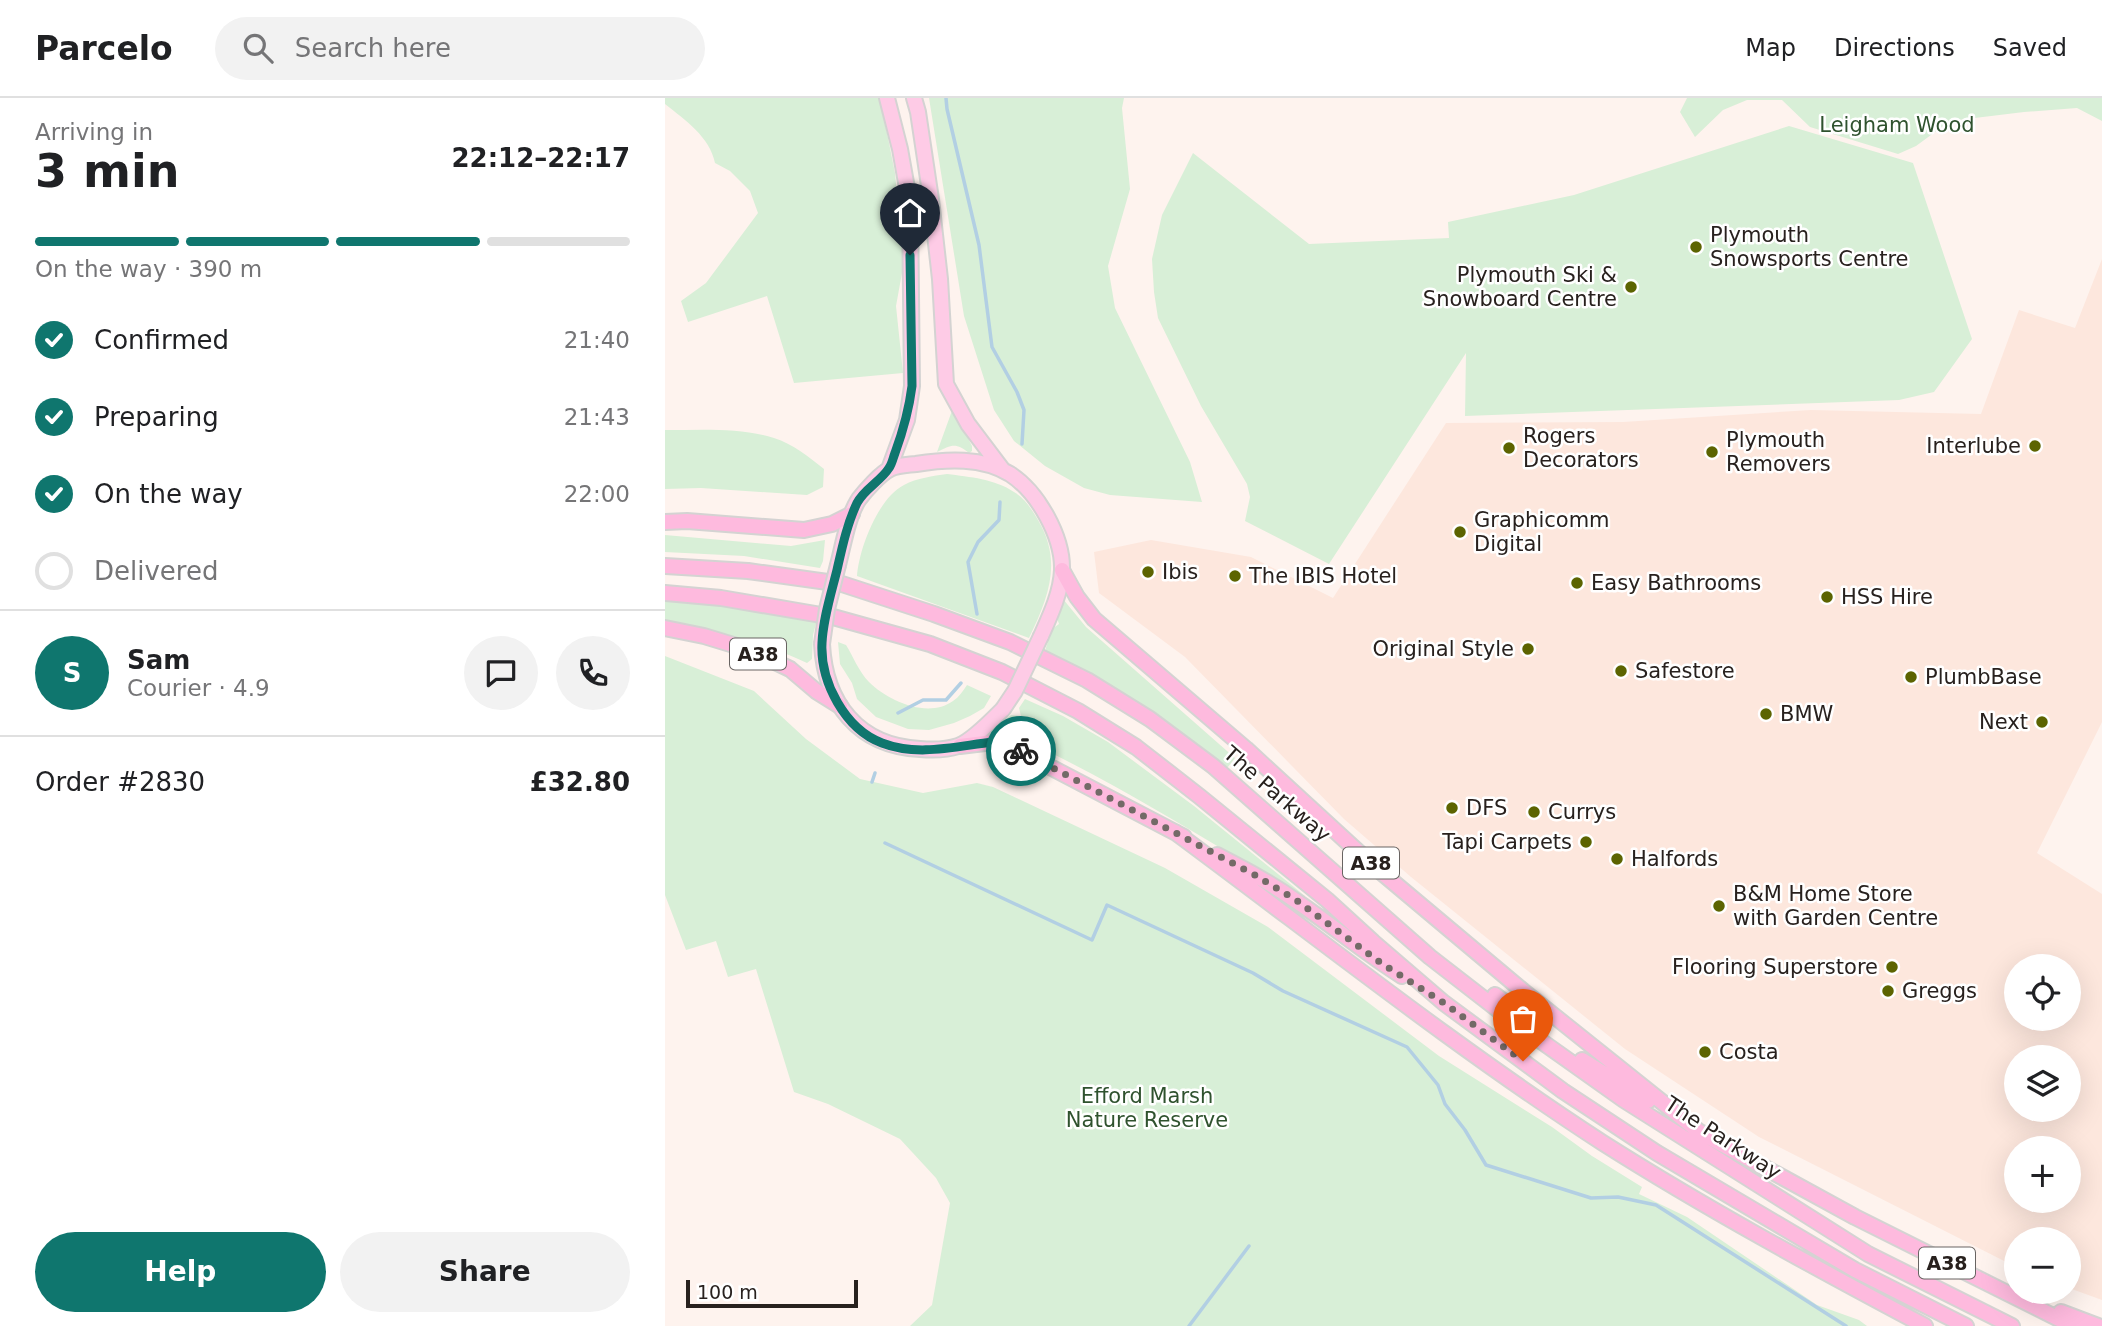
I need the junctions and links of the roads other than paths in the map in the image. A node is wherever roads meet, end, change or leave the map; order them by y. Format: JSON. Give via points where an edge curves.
{"nodes":[{"id":1,"x":887,"y":98,"type":"edge"},
{"id":2,"x":914,"y":98,"type":"edge"},
{"id":3,"x":889,"y":469,"type":"junction"},
{"id":4,"x":1003,"y":471,"type":"junction"},
{"id":5,"x":852,"y":514,"type":"junction"},
{"id":6,"x":665,"y":522,"type":"edge"},
{"id":7,"x":665,"y":566,"type":"edge"},
{"id":8,"x":1062,"y":570,"type":"junction"},
{"id":9,"x":665,"y":593,"type":"edge"},
{"id":10,"x":665,"y":628,"type":"edge"},
{"id":11,"x":840,"y":706,"type":"junction"},
{"id":12,"x":960,"y":746,"type":"junction"},
{"id":13,"x":1175,"y":832,"type":"junction"},
{"id":14,"x":1349,"y":885,"type":"junction"},
{"id":15,"x":1444,"y":1003,"type":"junction"},
{"id":16,"x":1702,"y":1134,"type":"junction"},
{"id":17,"x":1988,"y":1283,"type":"junction"},
{"id":18,"x":1925,"y":1326,"type":"edge"},
{"id":19,"x":1966,"y":1326,"type":"edge"},
{"id":20,"x":2012,"y":1326,"type":"edge"},
{"id":21,"x":2073,"y":1326,"type":"edge"},
{"id":22,"x":2098,"y":1326,"type":"edge"}],
"edges":[{"from":1,"to":3,"type":"main road","via":[[910,205],[912,386],[907,420]]},
{"from":2,"to":4,"type":"main road","via":[[937,252],[946,384],[968,424]]},
{"from":3,"to":4,"type":"main road","via":[[953,460]]},
{"from":3,"to":5,"type":"main road","via":[[858,500]]},
{"from":4,"to":8,"type":"main road","via":[[1019,481],[1047,516]]},
{"from":5,"to":6,"type":"highway","via":[[804,530]]},
{"from":5,"to":11,"type":"main road","bridge":true,"via":[[822,644],[827,678]]},
{"from":7,"to":14,"type":"highway","name":"The Parkway","number":"A38","via":[[842,584],[1010,642],[1087,680],[1150,719],[1213,766]]},
{"from":8,"to":12,"type":"main road","bridge":true,"via":[[1052,610],[1014,691],[991,722]]},
{"from":8,"to":16,"type":"highway","number":"A38","via":[[1094,619],[1368,860]]},
{"from":9,"to":15,"type":"highway","number":"A38","via":[[833,617],[930,644],[1002,672],[1079,711],[1136,747],[1199,796]]},
{"from":10,"to":11,"type":"highway","number":"A38","via":[[750,650],[790,669]]},
{"from":11,"to":12,"type":"main road","via":[[854,725],[881,743],[940,750]]},
{"from":12,"to":13,"type":"highway","number":"A38","via":[[993,742],[1012,747]]},
{"from":13,"to":15,"type":"highway","number":"A38","via":[[1296,900]]},
{"from":13,"to":18,"type":"highway","number":"A38","via":[[1423,1018],[1603,1142],[1709,1207]]},
{"from":14,"to":16,"type":"highway","number":"A38","via":[[1572,1054]]},
{"from":14,"to":20,"type":"highway","name":"The Parkway","number":"A38","via":[[1510,1020],[1624,1100],[1868,1254]]},
{"from":15,"to":19,"type":"highway","number":"A38","via":[[1657,1153],[1855,1270]]},
{"from":16,"to":17,"type":"highway","number":"A38"},
{"from":17,"to":21,"type":"highway","number":"A38"},
{"from":17,"to":22,"type":"highway","number":"A38"}]}
